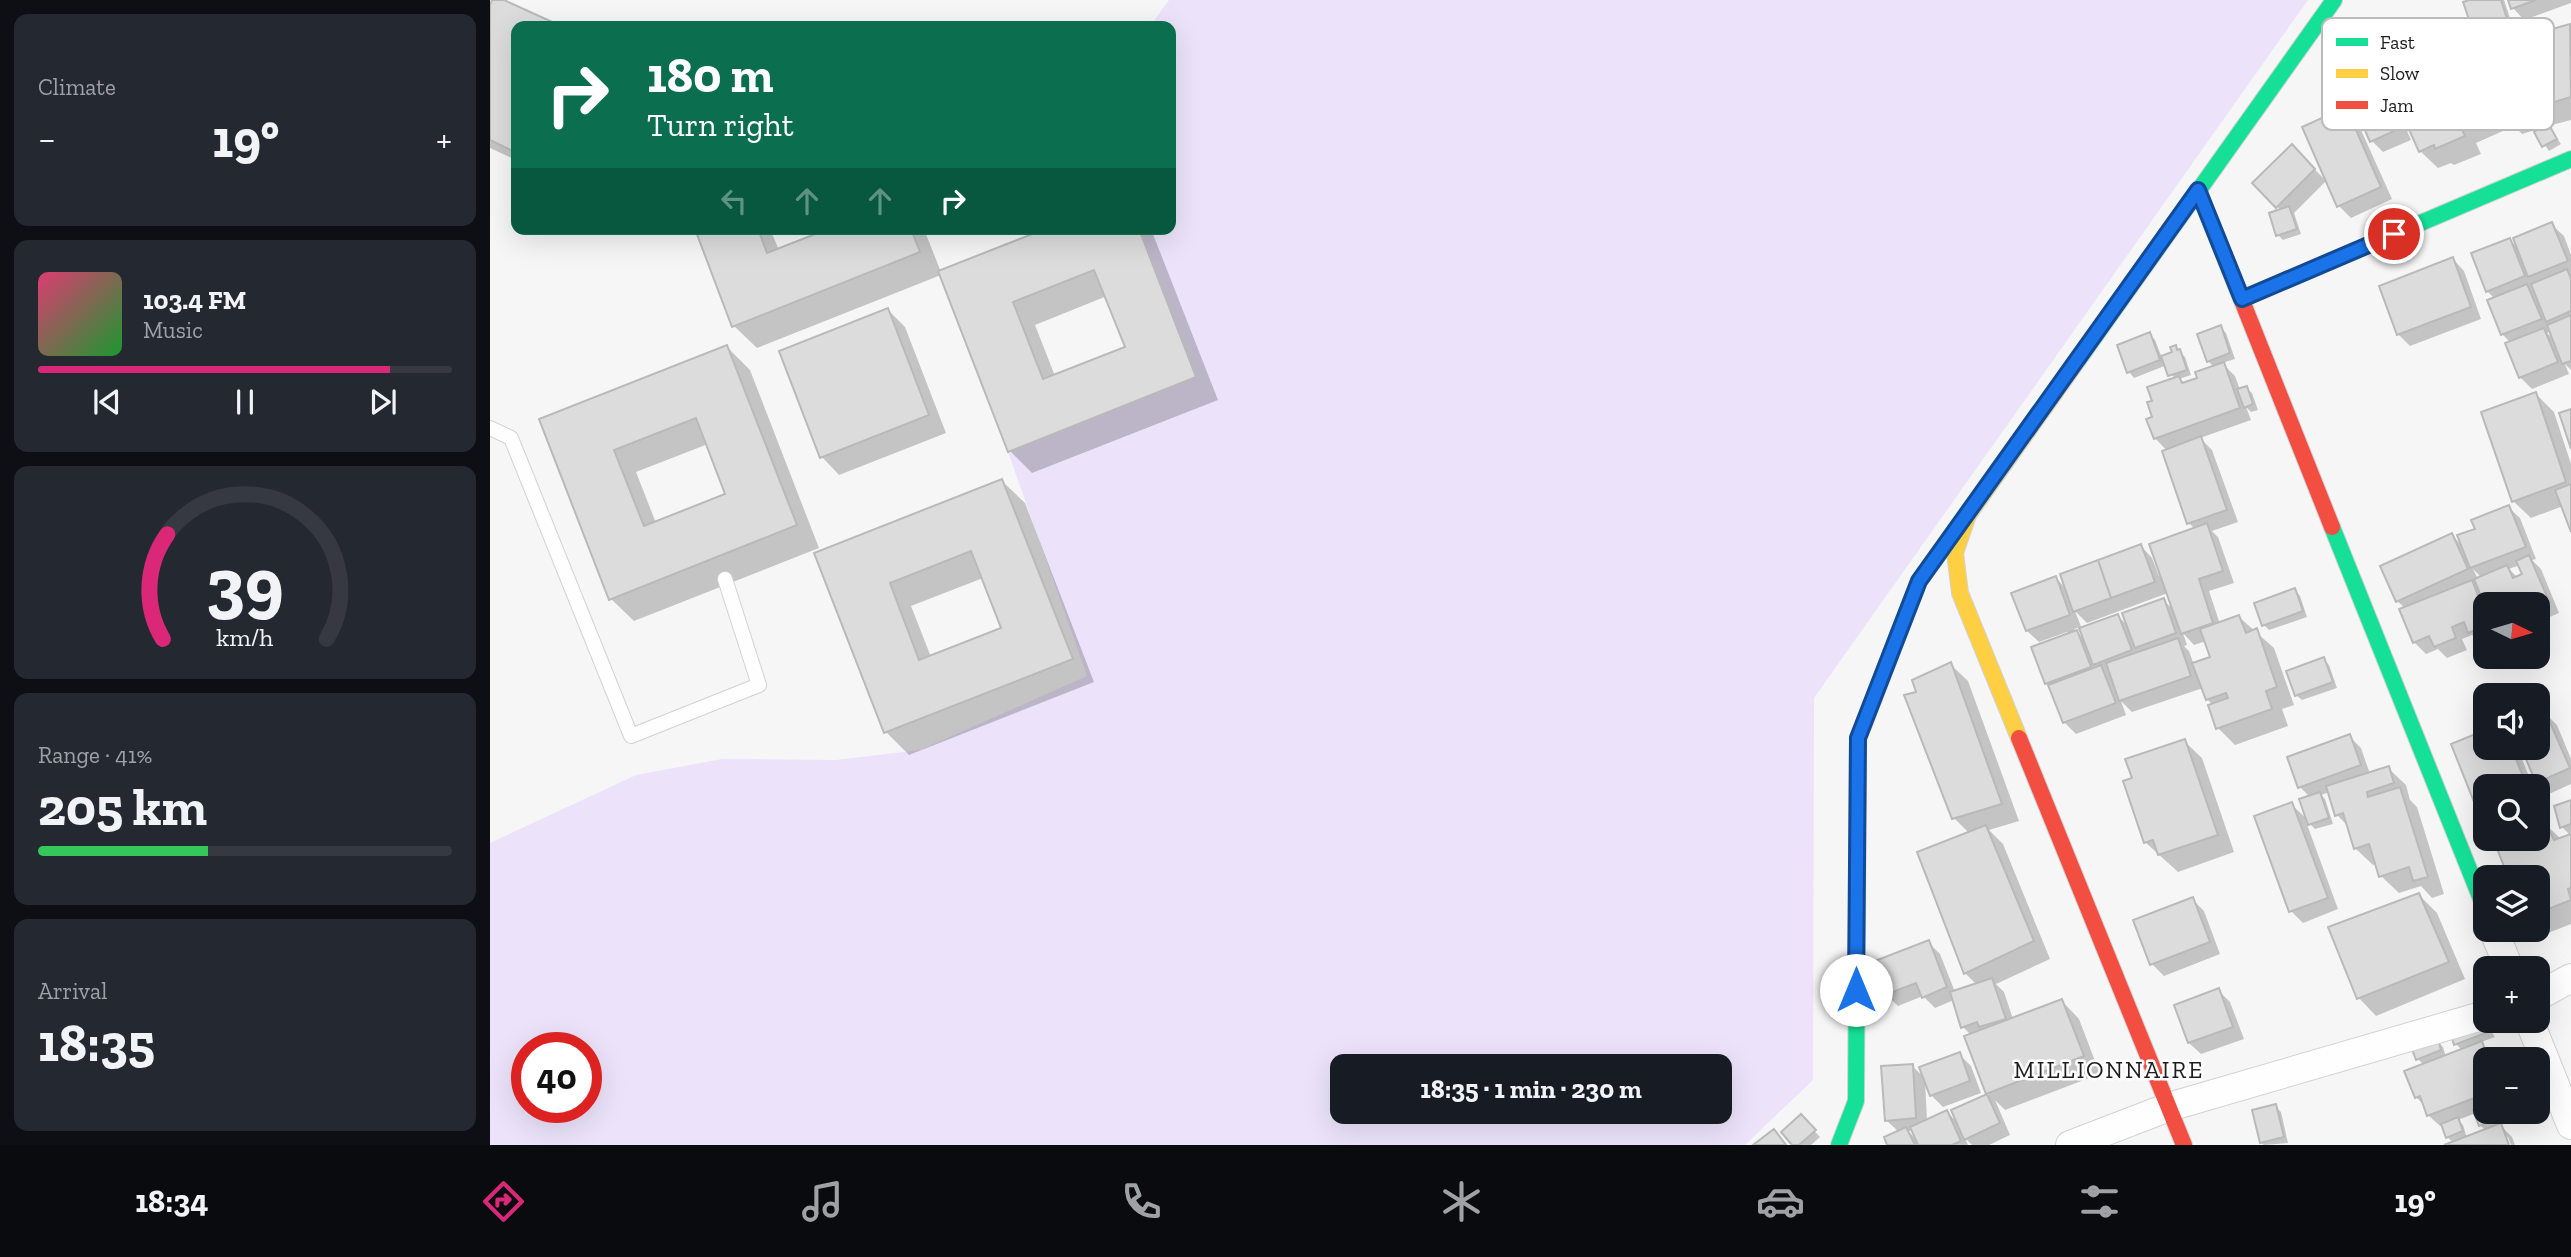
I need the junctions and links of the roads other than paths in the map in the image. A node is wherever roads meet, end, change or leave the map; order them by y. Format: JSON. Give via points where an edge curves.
{"nodes":[{"id":1,"x":2334,"y":0,"type":"edge"},
{"id":2,"x":2571,"y":159,"type":"edge"},
{"id":3,"x":2198,"y":190,"type":"junction"},
{"id":4,"x":2242,"y":299,"type":"junction"},
{"id":5,"x":490,"y":428,"type":"edge"},
{"id":6,"x":1968,"y":514,"type":"junction"},
{"id":7,"x":725,"y":579,"type":"dead end"},
{"id":8,"x":2473,"y":879,"type":"edge"},
{"id":9,"x":2571,"y":978,"type":"edge"},
{"id":10,"x":2550,"y":989,"type":"edge"},
{"id":11,"x":2473,"y":1018,"type":"edge"},
{"id":12,"x":2534,"y":1033,"type":"edge"},
{"id":13,"x":2169,"y":1107,"type":"junction"},
{"id":14,"x":2571,"y":1125,"type":"edge"},
{"id":15,"x":1839,"y":1145,"type":"edge"},
{"id":16,"x":2070,"y":1145,"type":"edge"},
{"id":17,"x":2184,"y":1145,"type":"edge"}],
"edges":[{"from":1,"to":3,"type":"street"},
{"from":2,"to":4,"type":"street"},
{"from":3,"to":4,"type":"street"},
{"from":3,"to":6,"type":"street"},
{"from":4,"to":8,"type":"street"},
{"from":5,"to":7,"type":"lane","via":[[511,438],[631,736],[759,685]]},
{"from":6,"to":13,"type":"street","via":[[1955,553],[1960,593]]},
{"from":6,"to":15,"type":"street","via":[[1919,581],[1858,738],[1856,1101]]},
{"from":9,"to":10,"type":"street"},
{"from":11,"to":13,"type":"street"},
{"from":12,"to":14,"type":"street"},
{"from":13,"to":16,"type":"street"},
{"from":13,"to":17,"type":"street"}]}
